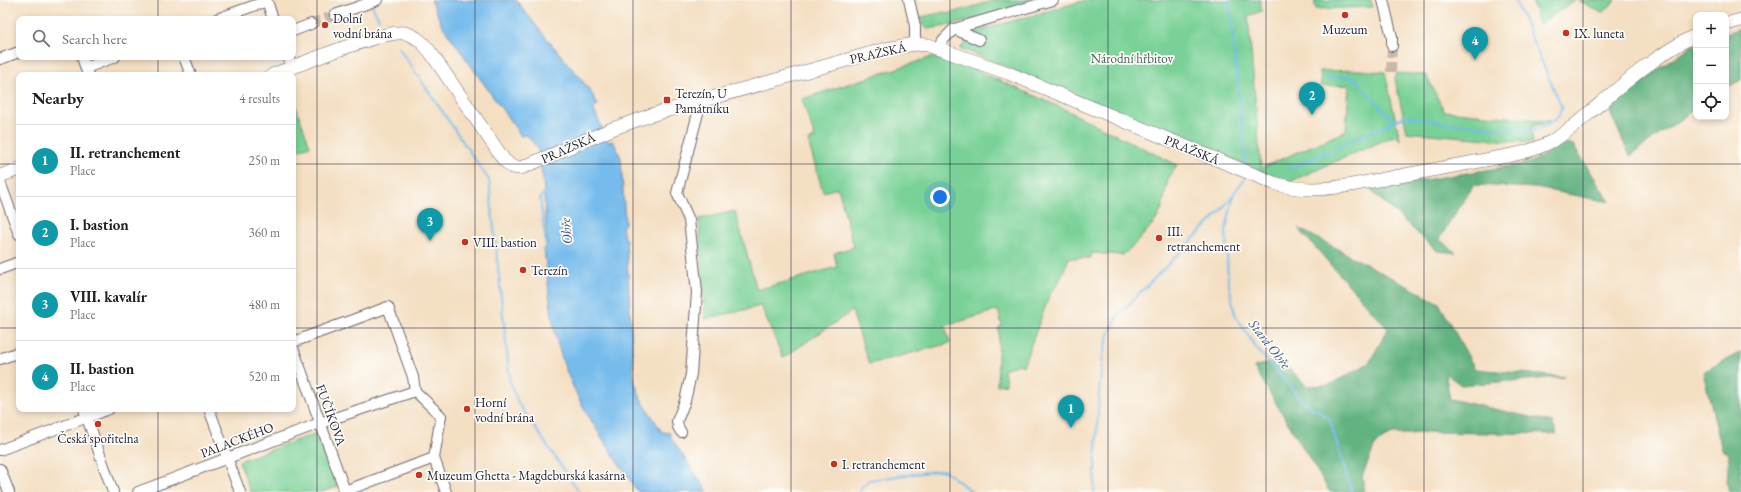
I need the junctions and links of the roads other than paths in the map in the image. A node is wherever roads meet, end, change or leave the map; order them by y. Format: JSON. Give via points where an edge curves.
{"nodes":[{"id":1,"x":377,"y":0,"type":"edge"},
{"id":2,"x":909,"y":0,"type":"edge"},
{"id":3,"x":1053,"y":0,"type":"edge"},
{"id":4,"x":1383,"y":0,"type":"edge"},
{"id":5,"x":335,"y":15,"type":"tunnel mouth"},
{"id":6,"x":225,"y":16,"type":"edge"},
{"id":7,"x":272,"y":16,"type":"edge"},
{"id":8,"x":1741,"y":20,"type":"edge"},
{"id":9,"x":1729,"y":23,"type":"edge"},
{"id":10,"x":311,"y":24,"type":"tunnel mouth"},
{"id":11,"x":954,"y":29,"type":"junction"},
{"id":12,"x":296,"y":30,"type":"edge"},
{"id":13,"x":1693,"y":38,"type":"edge"},
{"id":14,"x":979,"y":40,"type":"dead end"},
{"id":15,"x":916,"y":44,"type":"junction"},
{"id":16,"x":1392,"y":46,"type":"tunnel mouth"},
{"id":17,"x":939,"y":48,"type":"junction"},
{"id":18,"x":16,"y":53,"type":"edge"},
{"id":19,"x":0,"y":58,"type":"edge"},
{"id":20,"x":83,"y":60,"type":"edge"},
{"id":21,"x":109,"y":60,"type":"edge"},
{"id":22,"x":185,"y":60,"type":"edge"},
{"id":23,"x":290,"y":62,"type":"edge"},
{"id":24,"x":87,"y":72,"type":"edge"},
{"id":25,"x":190,"y":72,"type":"edge"},
{"id":26,"x":276,"y":72,"type":"edge"},
{"id":27,"x":698,"y":101,"type":"junction"},
{"id":28,"x":16,"y":170,"type":"edge"},
{"id":29,"x":0,"y":176,"type":"edge"},
{"id":30,"x":0,"y":182,"type":"edge"},
{"id":31,"x":16,"y":226,"type":"edge"},
{"id":32,"x":16,"y":263,"type":"edge"},
{"id":33,"x":0,"y":269,"type":"edge"},
{"id":34,"x":296,"y":341,"type":"edge"},
{"id":35,"x":16,"y":353,"type":"edge"},
{"id":36,"x":296,"y":356,"type":"edge"},
{"id":37,"x":0,"y":359,"type":"edge"},
{"id":38,"x":415,"y":391,"type":"junction"},
{"id":39,"x":210,"y":412,"type":"edge"},
{"id":40,"x":85,"y":413,"type":"edge"},
{"id":41,"x":320,"y":423,"type":"junction"},
{"id":42,"x":681,"y":432,"type":"dead end"},
{"id":43,"x":0,"y":450,"type":"edge"},
{"id":44,"x":227,"y":458,"type":"junction"},
{"id":45,"x":434,"y":458,"type":"junction"},
{"id":46,"x":0,"y":469,"type":"edge"},
{"id":47,"x":9,"y":492,"type":"edge"},
{"id":48,"x":113,"y":492,"type":"edge"},
{"id":49,"x":138,"y":492,"type":"edge"},
{"id":50,"x":240,"y":492,"type":"edge"},
{"id":51,"x":344,"y":492,"type":"edge"},
{"id":52,"x":446,"y":492,"type":"edge"}],
"edges":[{"from":1,"to":5,"type":"street"},
{"from":2,"to":15,"type":"street","via":[[916,26]]},
{"from":3,"to":11,"type":"street"},
{"from":4,"to":16,"type":"street"},
{"from":6,"to":7,"type":"street","via":[[267,1]]},
{"from":8,"to":9,"type":"main road"},
{"from":10,"to":12,"type":"street"},
{"from":11,"to":14,"type":"street"},
{"from":11,"to":17,"type":"street"},
{"from":13,"to":17,"type":"main road","name":"PRAŽSKÁ","via":[[1668,51],[1572,127],[1538,147],[1512,155],[1325,189],[1304,190],[1257,177],[1008,73]]},
{"from":15,"to":17,"type":"main road","name":"PRAŽSKÁ"},
{"from":15,"to":27,"type":"main road","name":"PRAŽSKÁ","via":[[886,49]]},
{"from":18,"to":19,"type":"street"},
{"from":20,"to":24,"type":"street"},
{"from":21,"to":24,"type":"street"},
{"from":22,"to":25,"type":"street"},
{"from":23,"to":26,"type":"main road","name":"PRAŽSKÁ"},
{"from":23,"to":27,"type":"main road","name":"PRAŽSKÁ","via":[[380,36],[400,32],[411,35],[424,44],[431,53],[504,160],[512,167],[521,168],[612,129]]},
{"from":27,"to":42,"type":"street","via":[[698,113],[677,193],[689,220],[697,292],[691,374],[677,421]]},
{"from":28,"to":29,"type":"main road"},
{"from":30,"to":31,"type":"street"},
{"from":32,"to":33,"type":"street"},
{"from":34,"to":38,"type":"street","via":[[388,307],[413,377]]},
{"from":35,"to":37,"type":"street"},
{"from":36,"to":41,"type":"street","name":"FUČÍKOVA"},
{"from":38,"to":41,"type":"street","name":"PALACKÉHO"},
{"from":38,"to":45,"type":"street","via":[[441,416]]},
{"from":39,"to":44,"type":"street"},
{"from":40,"to":43,"type":"street"},
{"from":40,"to":48,"type":"street"},
{"from":41,"to":44,"type":"street","name":"PALACKÉHO"},
{"from":41,"to":51,"type":"street","name":"FUČÍKOVA"},
{"from":44,"to":49,"type":"street","name":"PALACKÉHO"},
{"from":44,"to":50,"type":"street"},
{"from":45,"to":51,"type":"street"},
{"from":45,"to":52,"type":"street"},
{"from":46,"to":47,"type":"street"}]}
